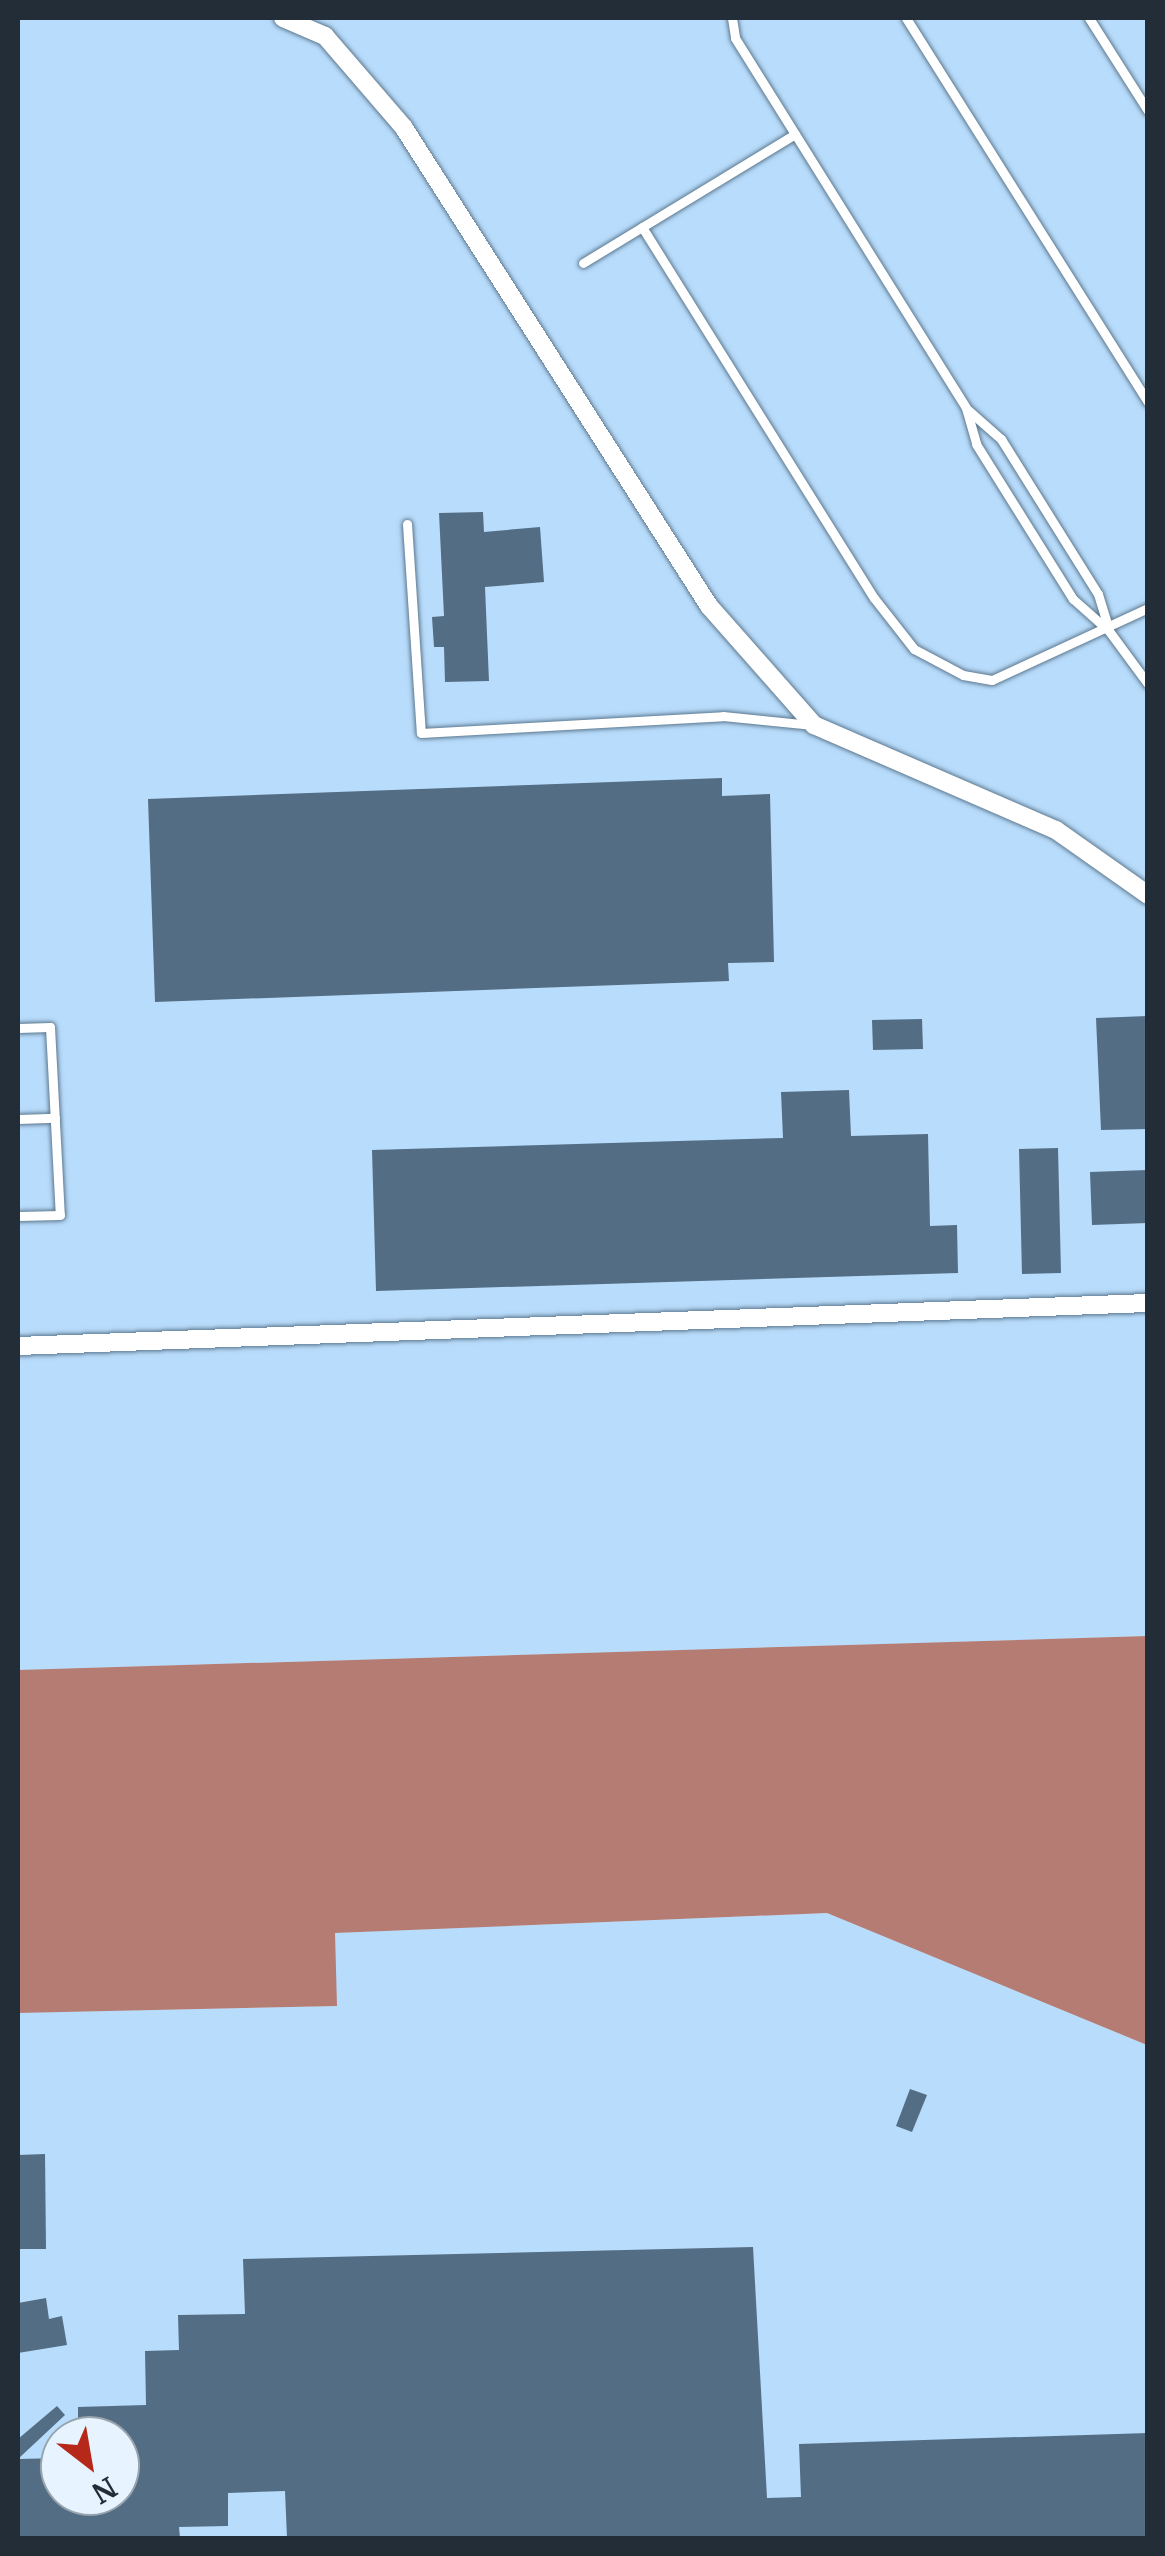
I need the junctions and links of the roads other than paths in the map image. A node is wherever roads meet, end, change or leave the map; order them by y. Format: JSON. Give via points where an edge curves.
{"nodes":[{"id":1,"x":284,"y":18,"type":"edge"},
{"id":2,"x":732,"y":18,"type":"edge"},
{"id":3,"x":906,"y":18,"type":"edge"},
{"id":4,"x":1089,"y":18,"type":"edge"},
{"id":5,"x":1148,"y":111,"type":"edge"},
{"id":6,"x":795,"y":134,"type":"junction"},
{"id":7,"x":642,"y":227,"type":"junction"},
{"id":8,"x":582,"y":263,"type":"dead end"},
{"id":9,"x":1148,"y":402,"type":"edge"},
{"id":10,"x":966,"y":408,"type":"junction"},
{"id":11,"x":408,"y":524,"type":"dead end"},
{"id":12,"x":1148,"y":608,"type":"edge"},
{"id":13,"x":1109,"y":632,"type":"junction"},
{"id":14,"x":1148,"y":684,"type":"edge"},
{"id":15,"x":814,"y":725,"type":"junction"},
{"id":16,"x":1148,"y":894,"type":"edge"},
{"id":17,"x":18,"y":1028,"type":"edge"},
{"id":18,"x":55,"y":1118,"type":"junction"},
{"id":19,"x":18,"y":1119,"type":"edge"},
{"id":20,"x":18,"y":1216,"type":"edge"},
{"id":21,"x":1148,"y":1303,"type":"edge"},
{"id":22,"x":18,"y":1346,"type":"edge"}],
"edges":[{"from":1,"to":15,"type":"street","via":[[325,36],[404,128],[710,606]]},
{"from":2,"to":6,"type":"lane","via":[[731,32]]},
{"from":3,"to":9,"type":"lane"},
{"from":4,"to":5,"type":"lane"},
{"from":6,"to":7,"type":"lane"},
{"from":6,"to":10,"type":"lane"},
{"from":7,"to":8,"type":"lane"},
{"from":7,"to":13,"type":"lane","via":[[900,638],[962,675],[992,680]]},
{"from":10,"to":13,"type":"lane","via":[[1000,439],[1098,594]]},
{"from":10,"to":13,"type":"lane","via":[[976,444],[1073,599]]},
{"from":11,"to":15,"type":"lane","via":[[422,733],[723,716]]},
{"from":12,"to":13,"type":"lane"},
{"from":13,"to":14,"type":"lane"},
{"from":15,"to":16,"type":"street","via":[[1056,830]]},
{"from":17,"to":18,"type":"lane","via":[[50,1027]]},
{"from":18,"to":19,"type":"lane"},
{"from":18,"to":20,"type":"lane","via":[[60,1215]]},
{"from":21,"to":22,"type":"street"}]}
